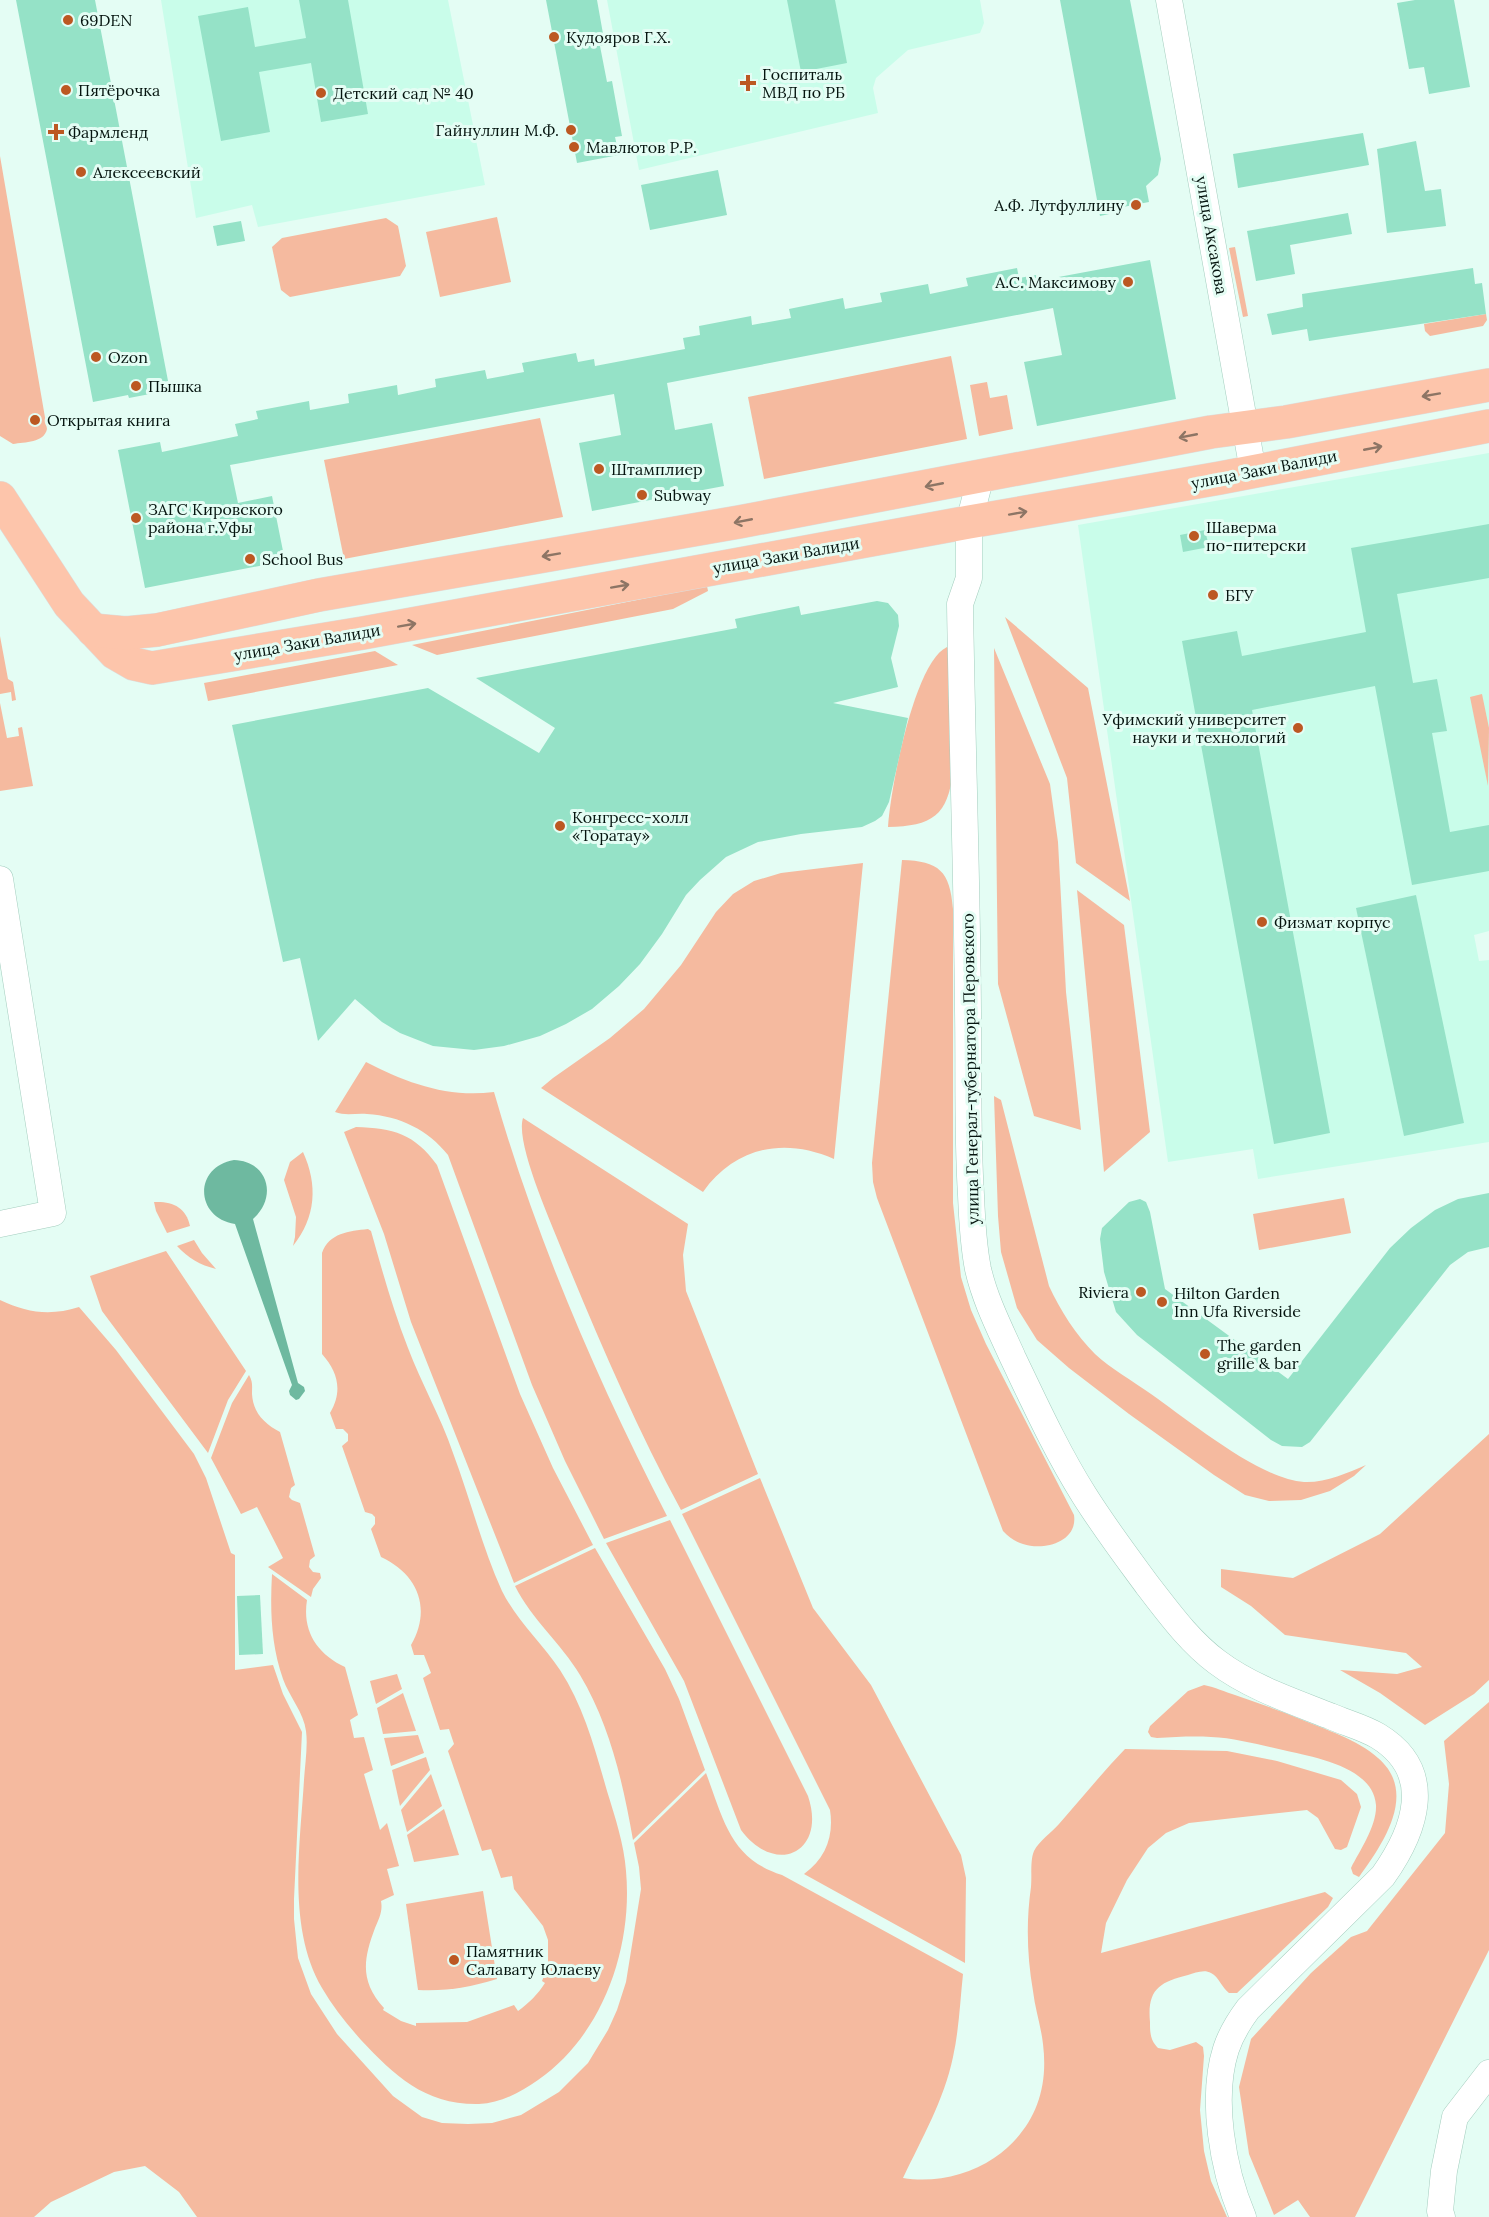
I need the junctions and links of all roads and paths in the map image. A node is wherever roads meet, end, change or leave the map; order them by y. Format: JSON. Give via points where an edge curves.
{"nodes":[{"id":1,"x":1169,"y":0,"type":"edge"},
{"id":2,"x":1489,"y":385,"type":"edge"},
{"id":3,"x":1489,"y":426,"type":"edge"},
{"id":4,"x":1246,"y":428,"type":"junction"},
{"id":5,"x":1253,"y":471,"type":"junction"},
{"id":6,"x":981,"y":476,"type":"junction"},
{"id":7,"x":0,"y":498,"type":"edge"},
{"id":8,"x":969,"y":522,"type":"junction"},
{"id":9,"x":93,"y":630,"type":"junction"},
{"id":10,"x":0,"y":879,"type":"edge"},
{"id":11,"x":0,"y":1224,"type":"edge"},
{"id":12,"x":1489,"y":2073,"type":"edge"},
{"id":13,"x":1244,"y":2217,"type":"edge"},
{"id":14,"x":1442,"y":2217,"type":"edge"}],
"edges":[{"from":1,"to":4,"type":"street","name":"улица Аксакова"},
{"from":2,"to":4,"type":"main road","one_way":true},
{"from":5,"to":3,"type":"main road","name":"улица Заки Валиди","one_way":true},
{"from":4,"to":5,"type":"street","name":"улица Аксакова"},
{"from":4,"to":6,"type":"main road","one_way":true},
{"from":8,"to":5,"type":"main road","name":"улица Заки Валиди","one_way":true},
{"from":6,"to":8,"type":"street","name":"улица Генерал-губернатора Перовского"},
{"from":6,"to":9,"type":"main road","one_way":true,"via":[[318,595],[156,630]]},
{"from":7,"to":9,"type":"main road","name":"улица Заки Валиди","via":[[69,604]]},
{"from":9,"to":8,"type":"main road","name":"улица Заки Валиди","one_way":true,"via":[[125,660],[163,667]]},
{"from":8,"to":13,"type":"street","name":"улица Генерал-губернатора Перовского","via":[[969,578],[960,604],[969,1168],[974,1241],[984,1290],[1069,1470],[1120,1549],[1188,1636],[1235,1674],[1387,1742],[1406,1763],[1416,1793],[1409,1828],[1383,1876],[1248,2009],[1232,2034],[1221,2072],[1220,2127],[1226,2167]]},
{"from":10,"to":11,"type":"street","via":[[53,1213]]},
{"from":12,"to":14,"type":"street","via":[[1455,2116],[1444,2171]]}]}
